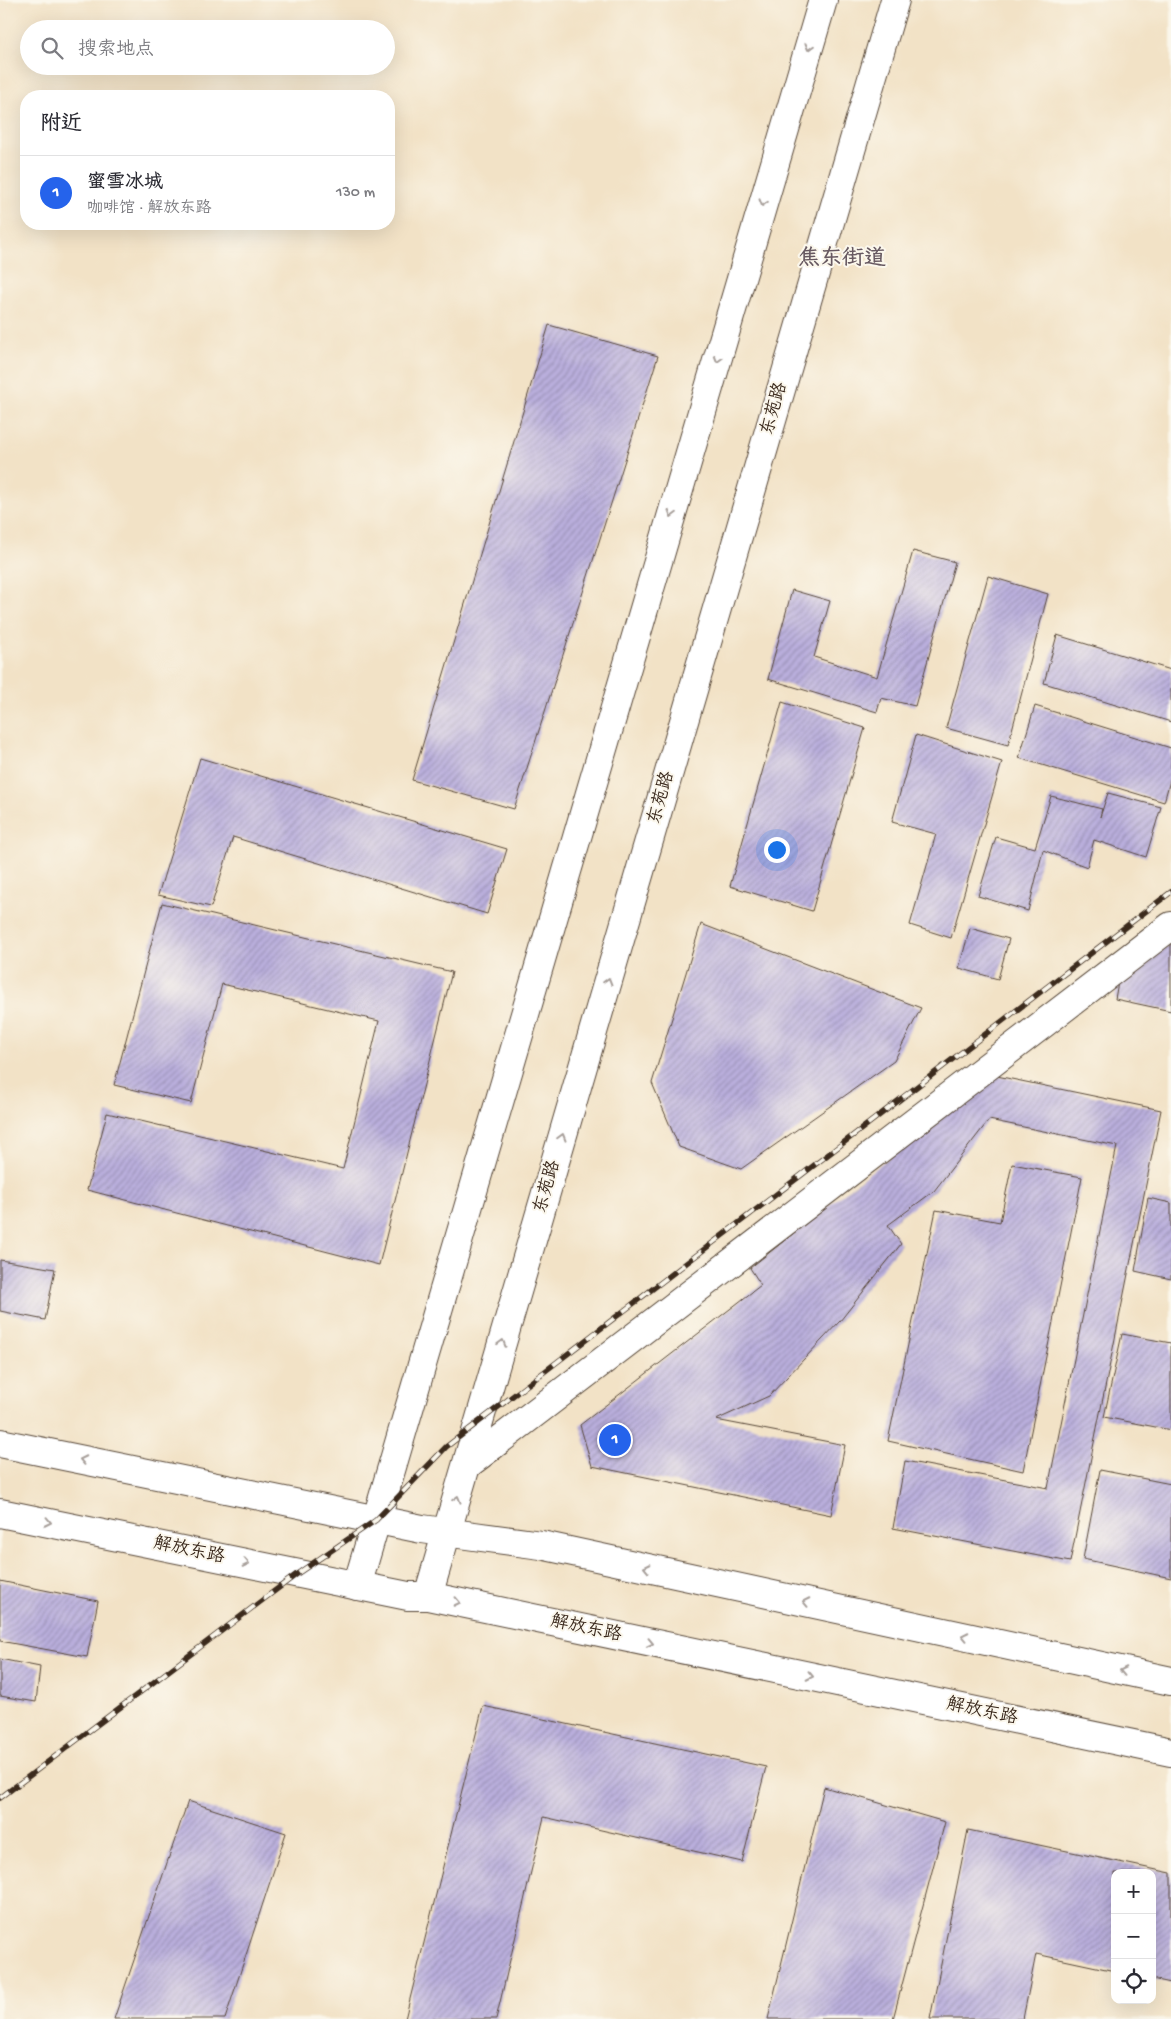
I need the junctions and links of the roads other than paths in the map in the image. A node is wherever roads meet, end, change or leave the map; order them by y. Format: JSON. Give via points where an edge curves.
{"nodes":[{"id":1,"x":823,"y":0,"type":"edge"},
{"id":2,"x":895,"y":0,"type":"edge"},
{"id":3,"x":1171,"y":926,"type":"edge"},
{"id":4,"x":0,"y":1443,"type":"edge"},
{"id":5,"x":466,"y":1465,"type":"junction"},
{"id":6,"x":0,"y":1513,"type":"edge"},
{"id":7,"x":376,"y":1520,"type":"junction"},
{"id":8,"x":447,"y":1532,"type":"junction"},
{"id":9,"x":357,"y":1586,"type":"junction"},
{"id":10,"x":428,"y":1596,"type":"junction"},
{"id":11,"x":1171,"y":1681,"type":"edge"},
{"id":12,"x":1171,"y":1752,"type":"edge"}],
"edges":[{"from":1,"to":7,"type":"main road","one_way":true},
{"from":5,"to":2,"type":"main road","name":"东苑路","one_way":true},
{"from":3,"to":5,"type":"main road"},
{"from":7,"to":4,"type":"main road","one_way":true},
{"from":8,"to":5,"type":"main road","name":"东苑路","one_way":true},
{"from":6,"to":9,"type":"main road","name":"解放东路","one_way":true},
{"from":7,"to":8,"type":"main road"},
{"from":7,"to":9,"type":"main road"},
{"from":8,"to":10,"type":"main road","name":"东苑路"},
{"from":11,"to":8,"type":"main road","one_way":true,"via":[[541,1545]]},
{"from":9,"to":10,"type":"main road","name":"解放东路","via":[[408,1596]]},
{"from":10,"to":12,"type":"main road","name":"解放东路","one_way":true}]}
